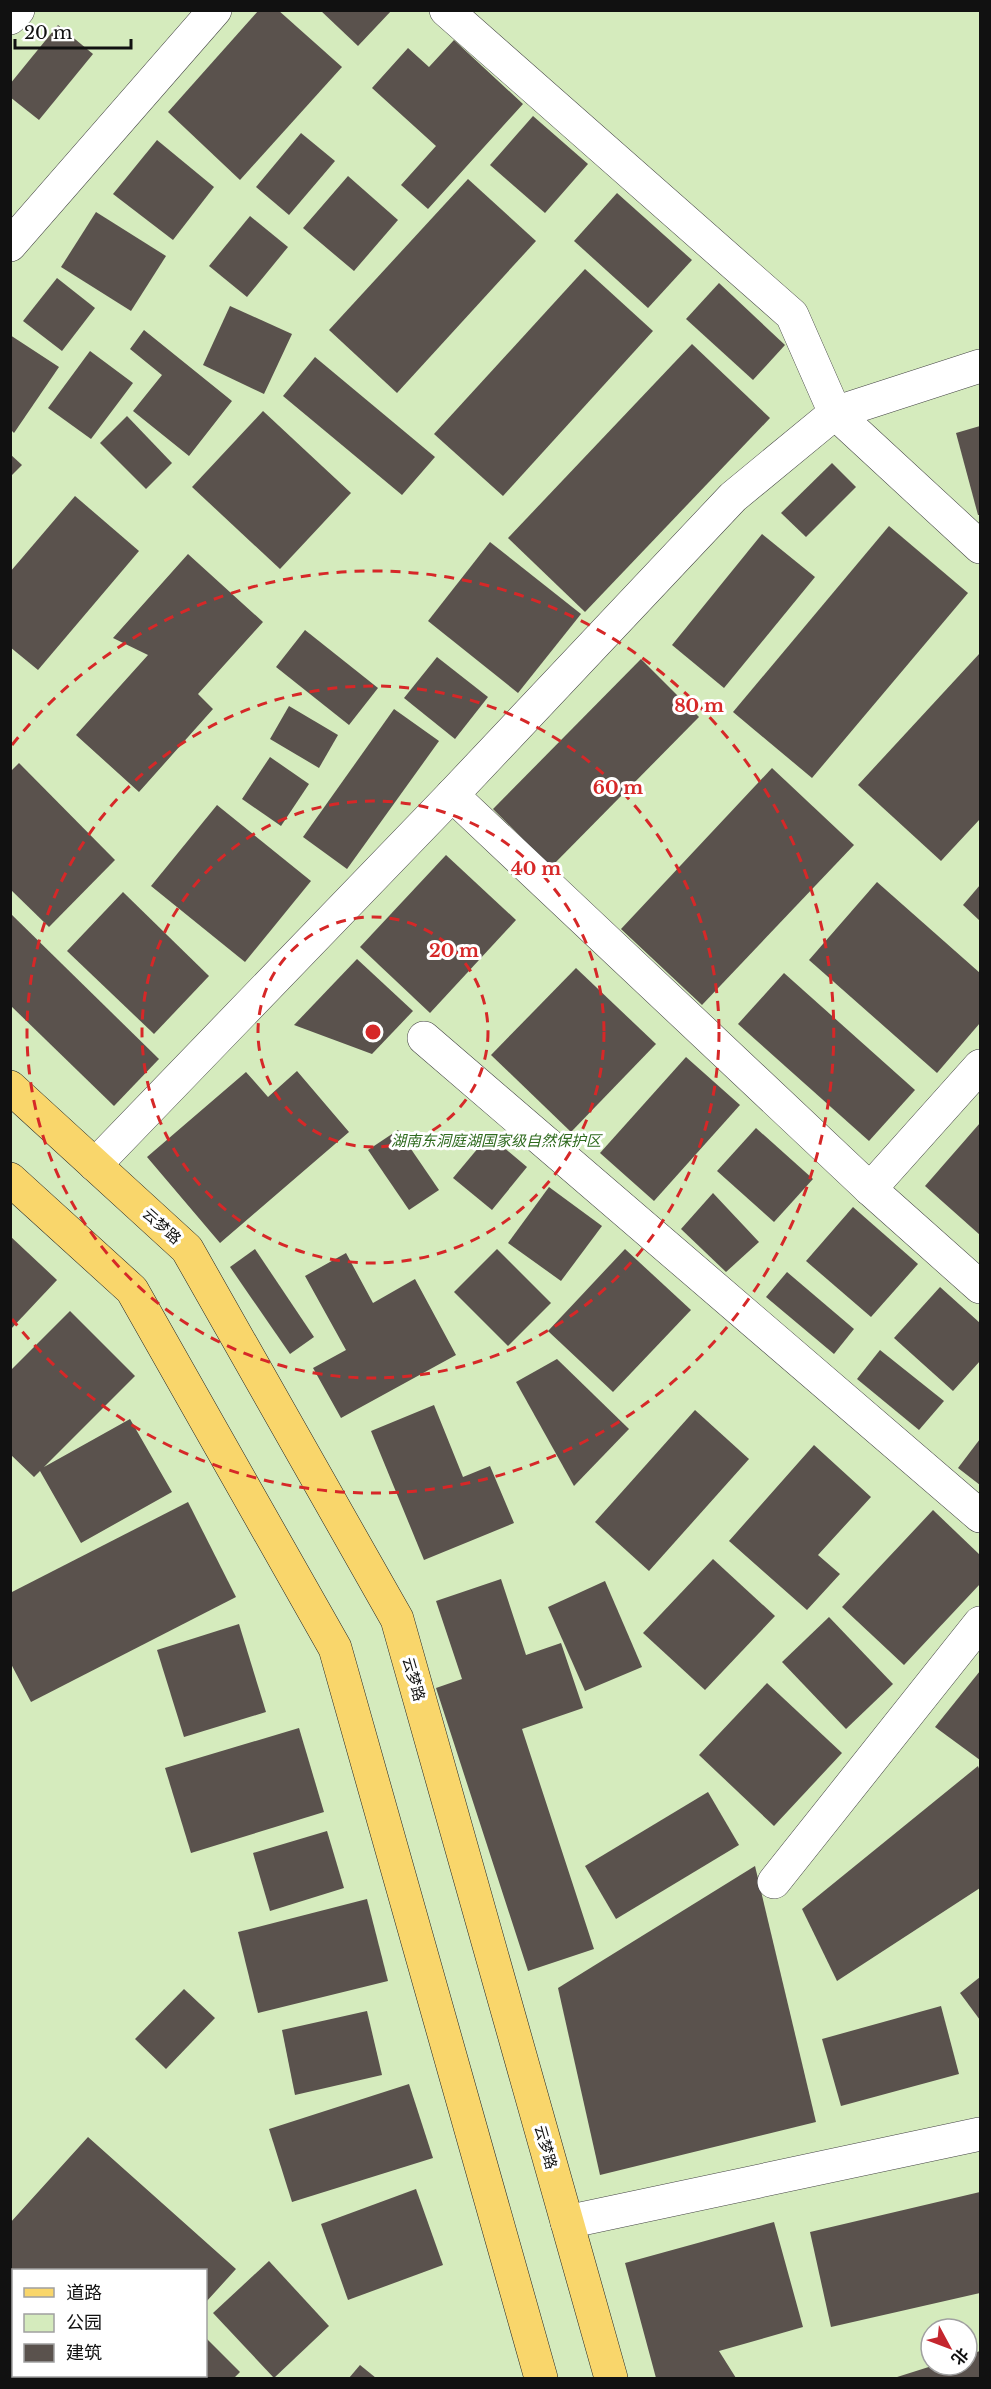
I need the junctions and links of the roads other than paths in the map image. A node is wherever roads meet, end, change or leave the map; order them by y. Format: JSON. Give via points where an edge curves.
{"nodes":[{"id":1,"x":18,"y":10,"type":"edge"},
{"id":2,"x":215,"y":10,"type":"edge"},
{"id":3,"x":446,"y":10,"type":"edge"},
{"id":4,"x":10,"y":18,"type":"edge"},
{"id":5,"x":10,"y":245,"type":"edge"},
{"id":6,"x":981,"y":366,"type":"edge"},
{"id":7,"x":835,"y":413,"type":"junction"},
{"id":8,"x":981,"y":547,"type":"edge"},
{"id":9,"x":452,"y":795,"type":"junction"},
{"id":10,"x":424,"y":1038,"type":"dead end"},
{"id":11,"x":981,"y":1066,"type":"edge"},
{"id":12,"x":10,"y":1087,"type":"edge"},
{"id":13,"x":95,"y":1165,"type":"junction"},
{"id":14,"x":10,"y":1179,"type":"edge"},
{"id":15,"x":870,"y":1189,"type":"junction"},
{"id":16,"x":981,"y":1287,"type":"edge"},
{"id":17,"x":981,"y":1516,"type":"edge"},
{"id":18,"x":981,"y":1623,"type":"edge"},
{"id":19,"x":774,"y":1882,"type":"dead end"},
{"id":20,"x":981,"y":2134,"type":"edge"},
{"id":21,"x":567,"y":2222,"type":"junction"},
{"id":22,"x":541,"y":2379,"type":"edge"},
{"id":23,"x":611,"y":2379,"type":"edge"}],
"edges":[{"from":1,"to":4,"type":"street"},
{"from":2,"to":5,"type":"street"},
{"from":3,"to":7,"type":"street","via":[[792,315]]},
{"from":6,"to":7,"type":"street"},
{"from":7,"to":8,"type":"street"},
{"from":7,"to":9,"type":"street","via":[[732,497]]},
{"from":9,"to":13,"type":"street"},
{"from":9,"to":15,"type":"street"},
{"from":10,"to":17,"type":"street"},
{"from":11,"to":15,"type":"street"},
{"from":12,"to":13,"type":"main road","name":"云梦路"},
{"from":13,"to":21,"type":"main road","name":"云梦路","via":[[187,1249],[397,1619]]},
{"from":14,"to":22,"type":"main road","via":[[132,1290],[335,1648]]},
{"from":15,"to":16,"type":"street"},
{"from":18,"to":19,"type":"street"},
{"from":20,"to":21,"type":"street"},
{"from":21,"to":23,"type":"main road","name":"云梦路"}]}
